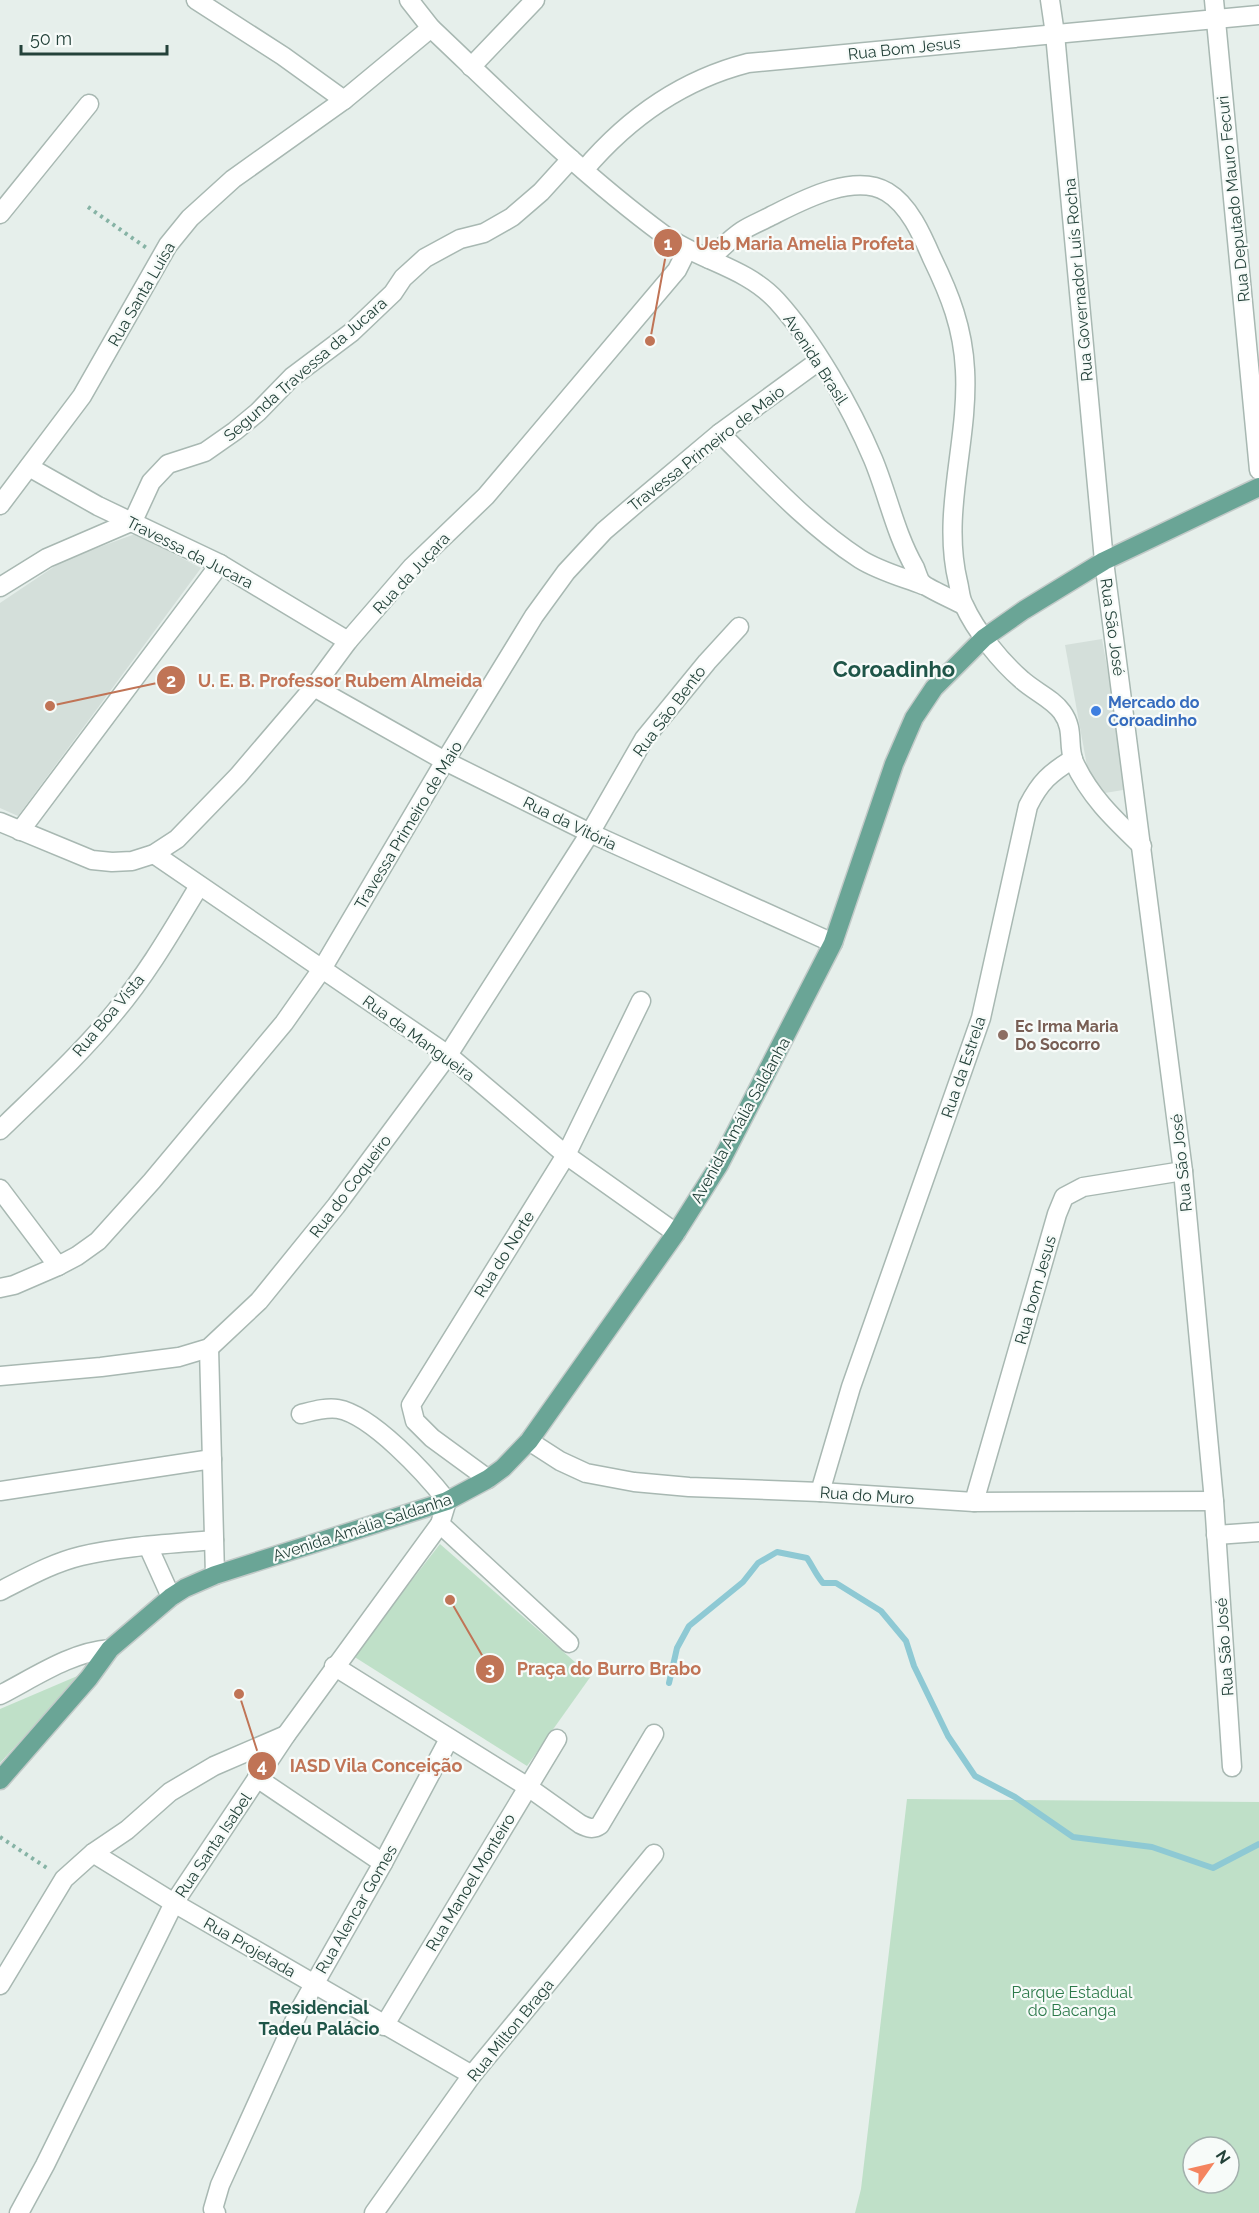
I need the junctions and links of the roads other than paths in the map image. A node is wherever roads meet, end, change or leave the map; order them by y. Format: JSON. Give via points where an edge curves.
{"nodes":[{"id":1,"x":196,"y":0,"type":"edge"},
{"id":2,"x":409,"y":0,"type":"edge"},
{"id":3,"x":535,"y":0,"type":"edge"},
{"id":4,"x":1050,"y":0,"type":"edge"},
{"id":5,"x":1214,"y":0,"type":"edge"},
{"id":6,"x":1259,"y":15,"type":"edge"},
{"id":7,"x":1215,"y":20,"type":"junction"},
{"id":8,"x":431,"y":27,"type":"junction"},
{"id":9,"x":1055,"y":34,"type":"junction"},
{"id":10,"x":471,"y":67,"type":"junction"},
{"id":11,"x":344,"y":100,"type":"junction"},
{"id":12,"x":88,"y":104,"type":"dead end"},
{"id":13,"x":578,"y":165,"type":"junction"},
{"id":14,"x":0,"y":214,"type":"edge"},
{"id":15,"x":687,"y":250,"type":"junction"},
{"id":16,"x":709,"y":259,"type":"junction"},
{"id":17,"x":820,"y":360,"type":"junction"},
{"id":18,"x":720,"y":433,"type":"junction"},
{"id":19,"x":29,"y":466,"type":"junction"},
{"id":20,"x":1259,"y":470,"type":"edge"},
{"id":21,"x":1259,"y":487,"type":"edge"},
{"id":22,"x":0,"y":505,"type":"edge"},
{"id":23,"x":133,"y":521,"type":"junction"},
{"id":24,"x":1104,"y":561,"type":"junction"},
{"id":25,"x":220,"y":564,"type":"junction"},
{"id":26,"x":923,"y":585,"type":"junction"},
{"id":27,"x":0,"y":586,"type":"edge"},
{"id":28,"x":963,"y":605,"type":"junction"},
{"id":29,"x":740,"y":627,"type":"dead end"},
{"id":30,"x":984,"y":638,"type":"junction"},
{"id":31,"x":348,"y":641,"type":"junction"},
{"id":32,"x":314,"y":687,"type":"junction"},
{"id":33,"x":1073,"y":759,"type":"junction"},
{"id":34,"x":445,"y":761,"type":"junction"},
{"id":35,"x":1,"y":825,"type":"edge"},
{"id":36,"x":20,"y":831,"type":"junction"},
{"id":37,"x":590,"y":833,"type":"junction"},
{"id":38,"x":1142,"y":846,"type":"junction"},
{"id":39,"x":154,"y":854,"type":"junction"},
{"id":40,"x":200,"y":886,"type":"junction"},
{"id":41,"x":833,"y":943,"type":"junction"},
{"id":42,"x":322,"y":969,"type":"junction"},
{"id":43,"x":641,"y":1001,"type":"dead end"},
{"id":44,"x":448,"y":1055,"type":"junction"},
{"id":45,"x":0,"y":1130,"type":"edge"},
{"id":46,"x":566,"y":1155,"type":"junction"},
{"id":47,"x":1183,"y":1171,"type":"junction"},
{"id":48,"x":0,"y":1189,"type":"edge"},
{"id":49,"x":676,"y":1233,"type":"junction"},
{"id":50,"x":58,"y":1266,"type":"junction"},
{"id":51,"x":0,"y":1288,"type":"edge"},
{"id":52,"x":209,"y":1348,"type":"junction"},
{"id":53,"x":0,"y":1376,"type":"edge"},
{"id":54,"x":301,"y":1414,"type":"dead end"},
{"id":55,"x":529,"y":1441,"type":"junction"},
{"id":56,"x":212,"y":1459,"type":"junction"},
{"id":57,"x":488,"y":1479,"type":"junction"},
{"id":58,"x":0,"y":1491,"type":"edge"},
{"id":59,"x":820,"y":1492,"type":"junction"},
{"id":60,"x":447,"y":1501,"type":"junction"},
{"id":61,"x":1214,"y":1501,"type":"junction"},
{"id":62,"x":974,"y":1502,"type":"junction"},
{"id":63,"x":440,"y":1524,"type":"junction"},
{"id":64,"x":1259,"y":1532,"type":"edge"},
{"id":65,"x":1216,"y":1535,"type":"junction"},
{"id":66,"x":214,"y":1540,"type":"junction"},
{"id":67,"x":148,"y":1546,"type":"junction"},
{"id":68,"x":215,"y":1575,"type":"junction"},
{"id":69,"x":0,"y":1591,"type":"edge"},
{"id":70,"x":171,"y":1597,"type":"junction"},
{"id":71,"x":569,"y":1643,"type":"dead end"},
{"id":72,"x":110,"y":1649,"type":"junction"},
{"id":73,"x":334,"y":1666,"type":"junction"},
{"id":74,"x":0,"y":1694,"type":"edge"},
{"id":75,"x":654,"y":1734,"type":"dead end"},
{"id":76,"x":286,"y":1735,"type":"junction"},
{"id":77,"x":557,"y":1738,"type":"dead end"},
{"id":78,"x":449,"y":1739,"type":"junction"},
{"id":79,"x":1232,"y":1767,"type":"dead end"},
{"id":80,"x":257,"y":1778,"type":"junction"},
{"id":81,"x":0,"y":1780,"type":"edge"},
{"id":82,"x":528,"y":1787,"type":"junction"},
{"id":83,"x":93,"y":1852,"type":"junction"},
{"id":84,"x":654,"y":1854,"type":"dead end"},
{"id":85,"x":382,"y":1863,"type":"junction"},
{"id":86,"x":174,"y":1903,"type":"junction"},
{"id":87,"x":313,"y":1983,"type":"junction"},
{"id":88,"x":0,"y":1985,"type":"edge"},
{"id":89,"x":384,"y":2026,"type":"junction"},
{"id":90,"x":472,"y":2075,"type":"junction"},
{"id":91,"x":19,"y":2213,"type":"edge"},
{"id":92,"x":216,"y":2213,"type":"edge"},
{"id":93,"x":374,"y":2213,"type":"edge"}],
"edges":[{"from":1,"to":11,"type":"street"},
{"from":2,"to":8,"type":"street","name":"Avenida Brasil"},
{"from":3,"to":10,"type":"street"},
{"from":4,"to":9,"type":"street","name":"Rua Governador Luís Rocha"},
{"from":5,"to":7,"type":"street","name":"Rua Deputado Mauro Fecuri"},
{"from":6,"to":7,"type":"street","name":"Rua Bom Jesus"},
{"from":7,"to":9,"type":"street","name":"Rua Bom Jesus"},
{"from":7,"to":20,"type":"street","name":"Rua Deputado Mauro Fecuri"},
{"from":8,"to":10,"type":"street","name":"Avenida Brasil"},
{"from":8,"to":11,"type":"street","name":"Rua Santa Luísa"},
{"from":9,"to":13,"type":"street","name":"Rua Bom Jesus","via":[[748,63],[712,74],[662,100]]},
{"from":9,"to":24,"type":"street","name":"Rua Governador Luís Rocha"},
{"from":10,"to":13,"type":"street","name":"Avenida Brasil"},
{"from":11,"to":19,"type":"street","name":"Rua Santa Luísa","via":[[233,179],[190,218],[168,245],[82,396]]},
{"from":12,"to":14,"type":"street"},
{"from":13,"to":15,"type":"street","name":"Avenida Brasil"},
{"from":13,"to":23,"type":"street","name":"Segunda Travessa da Jucara","via":[[512,217],[424,258],[352,332],[292,377],[258,412],[205,452],[168,464],[152,482]]},
{"from":15,"to":16,"type":"street","name":"Avenida Brasil"},
{"from":15,"to":31,"type":"street","name":"Rua da Juçara","via":[[677,270],[486,496],[412,567]]},
{"from":16,"to":17,"type":"street","name":"Avenida Brasil","via":[[753,280],[776,300]]},
{"from":16,"to":28,"type":"street","via":[[741,231],[802,200],[842,186],[886,191],[902,204],[951,296],[963,340],[964,396],[953,500],[953,561]]},
{"from":17,"to":18,"type":"street","name":"Travessa Primeiro de Maio"},
{"from":17,"to":26,"type":"street","name":"Avenida Brasil","via":[[873,459],[898,534]]},
{"from":18,"to":26,"type":"street","via":[[810,520],[861,559]]},
{"from":18,"to":34,"type":"street","name":"Travessa Primeiro de Maio","via":[[604,531],[566,572],[534,616]]},
{"from":19,"to":22,"type":"street","name":"Rua Santa Luísa"},
{"from":19,"to":23,"type":"street","name":"Travessa da Jucara","via":[[98,506]]},
{"from":21,"to":24,"type":"main road","name":"Avenida Amália Saldanha"},
{"from":23,"to":25,"type":"street","name":"Travessa da Jucara"},
{"from":23,"to":27,"type":"street","via":[[47,558]]},
{"from":24,"to":30,"type":"main road","name":"Avenida Amália Saldanha"},
{"from":24,"to":38,"type":"street","name":"Rua São José"},
{"from":25,"to":31,"type":"street","name":"Travessa da Jucara"},
{"from":25,"to":36,"type":"street"},
{"from":26,"to":28,"type":"street"},
{"from":28,"to":30,"type":"street"},
{"from":29,"to":37,"type":"street","name":"Rua São Bento","via":[[644,739]]},
{"from":30,"to":33,"type":"street","via":[[1022,680],[1061,710],[1070,726]]},
{"from":30,"to":41,"type":"main road","name":"Avenida Amália Saldanha","via":[[934,688],[914,718],[894,764]]},
{"from":31,"to":32,"type":"street","name":"Rua da Juçara"},
{"from":32,"to":34,"type":"street","name":"Rua da Vitória"},
{"from":32,"to":39,"type":"street","name":"Rua da Juçara","via":[[238,776],[177,839]]},
{"from":33,"to":38,"type":"street","via":[[1092,795]]},
{"from":33,"to":59,"type":"street","name":"Rua da Estrela","via":[[1037,787],[1028,806],[981,1018],[851,1386]]},
{"from":34,"to":37,"type":"street","name":"Rua da Vitória"},
{"from":34,"to":42,"type":"street","name":"Travessa Primeiro de Maio"},
{"from":35,"to":36,"type":"street"},
{"from":36,"to":39,"type":"street","name":"Rua da Juçara","via":[[92,860],[132,861]]},
{"from":37,"to":41,"type":"street","name":"Rua da Vitória"},
{"from":37,"to":44,"type":"street","name":"Rua do Coqueiro"},
{"from":38,"to":47,"type":"street","name":"Rua São José"},
{"from":39,"to":40,"type":"street","name":"Rua da Mangueira"},
{"from":40,"to":42,"type":"street","name":"Rua da Mangueira"},
{"from":40,"to":45,"type":"street","name":"Rua Boa Vista","via":[[115,1012]]},
{"from":41,"to":49,"type":"main road","name":"Avenida Amália Saldanha","via":[[719,1165]]},
{"from":42,"to":44,"type":"street","name":"Rua da Mangueira"},
{"from":42,"to":50,"type":"street","name":"Travessa Primeiro de Maio","via":[[284,1023],[144,1190],[98,1241]]},
{"from":43,"to":46,"type":"street","name":"Rua do Norte"},
{"from":44,"to":46,"type":"street","name":"Rua da Mangueira"},
{"from":44,"to":52,"type":"street","name":"Rua do Coqueiro","via":[[336,1206],[259,1301]]},
{"from":46,"to":49,"type":"street","name":"Rua da Mangueira"},
{"from":46,"to":57,"type":"street","name":"Rua do Norte","via":[[411,1405],[415,1421],[432,1438]]},
{"from":47,"to":61,"type":"street","name":"Rua São José"},
{"from":47,"to":62,"type":"street","name":"Rua bom Jesus","via":[[1083,1188],[1064,1197]]},
{"from":48,"to":50,"type":"street"},
{"from":49,"to":55,"type":"main road","name":"Avenida Amália Saldanha"},
{"from":50,"to":51,"type":"street","name":"Travessa Primeiro de Maio"},
{"from":52,"to":53,"type":"street","name":"Rua do Coqueiro","via":[[179,1357]]},
{"from":52,"to":56,"type":"street"},
{"from":54,"to":60,"type":"street","via":[[330,1409],[352,1413],[400,1449]]},
{"from":55,"to":57,"type":"main road","name":"Avenida Amália Saldanha"},
{"from":55,"to":59,"type":"street","name":"Rua do Muro","via":[[586,1473],[634,1482]]},
{"from":56,"to":58,"type":"street"},
{"from":56,"to":66,"type":"street"},
{"from":57,"to":60,"type":"main road","name":"Avenida Amália Saldanha"},
{"from":59,"to":62,"type":"street","name":"Rua do Muro"},
{"from":60,"to":63,"type":"street","name":"Rua Santa Isabel"},
{"from":60,"to":68,"type":"main road","name":"Avenida Amália Saldanha"},
{"from":61,"to":62,"type":"street","name":"Rua do Muro"},
{"from":61,"to":65,"type":"street","name":"Rua São José"},
{"from":63,"to":71,"type":"street"},
{"from":63,"to":73,"type":"street","name":"Rua Santa Isabel"},
{"from":64,"to":65,"type":"street"},
{"from":65,"to":79,"type":"street","name":"Rua São José"},
{"from":66,"to":67,"type":"street"},
{"from":66,"to":68,"type":"street"},
{"from":67,"to":69,"type":"street","via":[[81,1556]]},
{"from":67,"to":70,"type":"street"},
{"from":68,"to":70,"type":"main road","name":"Avenida Amália Saldanha"},
{"from":70,"to":72,"type":"main road","name":"Avenida Amália Saldanha"},
{"from":72,"to":74,"type":"street","name":"Avenida Amália Saldanha","via":[[78,1656]]},
{"from":72,"to":81,"type":"main road","name":"Avenida Amália Saldanha"},
{"from":73,"to":76,"type":"street","name":"Rua Santa Isabel"},
{"from":73,"to":78,"type":"street"},
{"from":75,"to":82,"type":"street","via":[[596,1828],[580,1824]]},
{"from":76,"to":80,"type":"street","name":"Rua Santa Isabel"},
{"from":76,"to":83,"type":"street","via":[[214,1766],[170,1792]]},
{"from":77,"to":82,"type":"street","name":"Rua Manoel Monteiro"},
{"from":78,"to":82,"type":"street"},
{"from":78,"to":85,"type":"street","name":"Rua Alencar Gomes"},
{"from":80,"to":85,"type":"street"},
{"from":80,"to":86,"type":"street","name":"Rua Santa Isabel"},
{"from":82,"to":89,"type":"street","name":"Rua Manoel Monteiro"},
{"from":83,"to":86,"type":"street","name":"Rua Projetada"},
{"from":83,"to":88,"type":"street","via":[[64,1879]]},
{"from":84,"to":90,"type":"street","name":"Rua Milton Braga"},
{"from":85,"to":87,"type":"street","name":"Rua Alencar Gomes"},
{"from":86,"to":87,"type":"street","name":"Rua Projetada"},
{"from":86,"to":91,"type":"street","name":"Rua Santa Isabel"},
{"from":87,"to":89,"type":"street","name":"Rua Projetada"},
{"from":87,"to":92,"type":"street","name":"Rua Alencar Gomes","via":[[220,2185],[213,2209]]},
{"from":89,"to":90,"type":"street","name":"Rua Projetada"},
{"from":90,"to":93,"type":"street","name":"Rua Milton Braga"}]}
